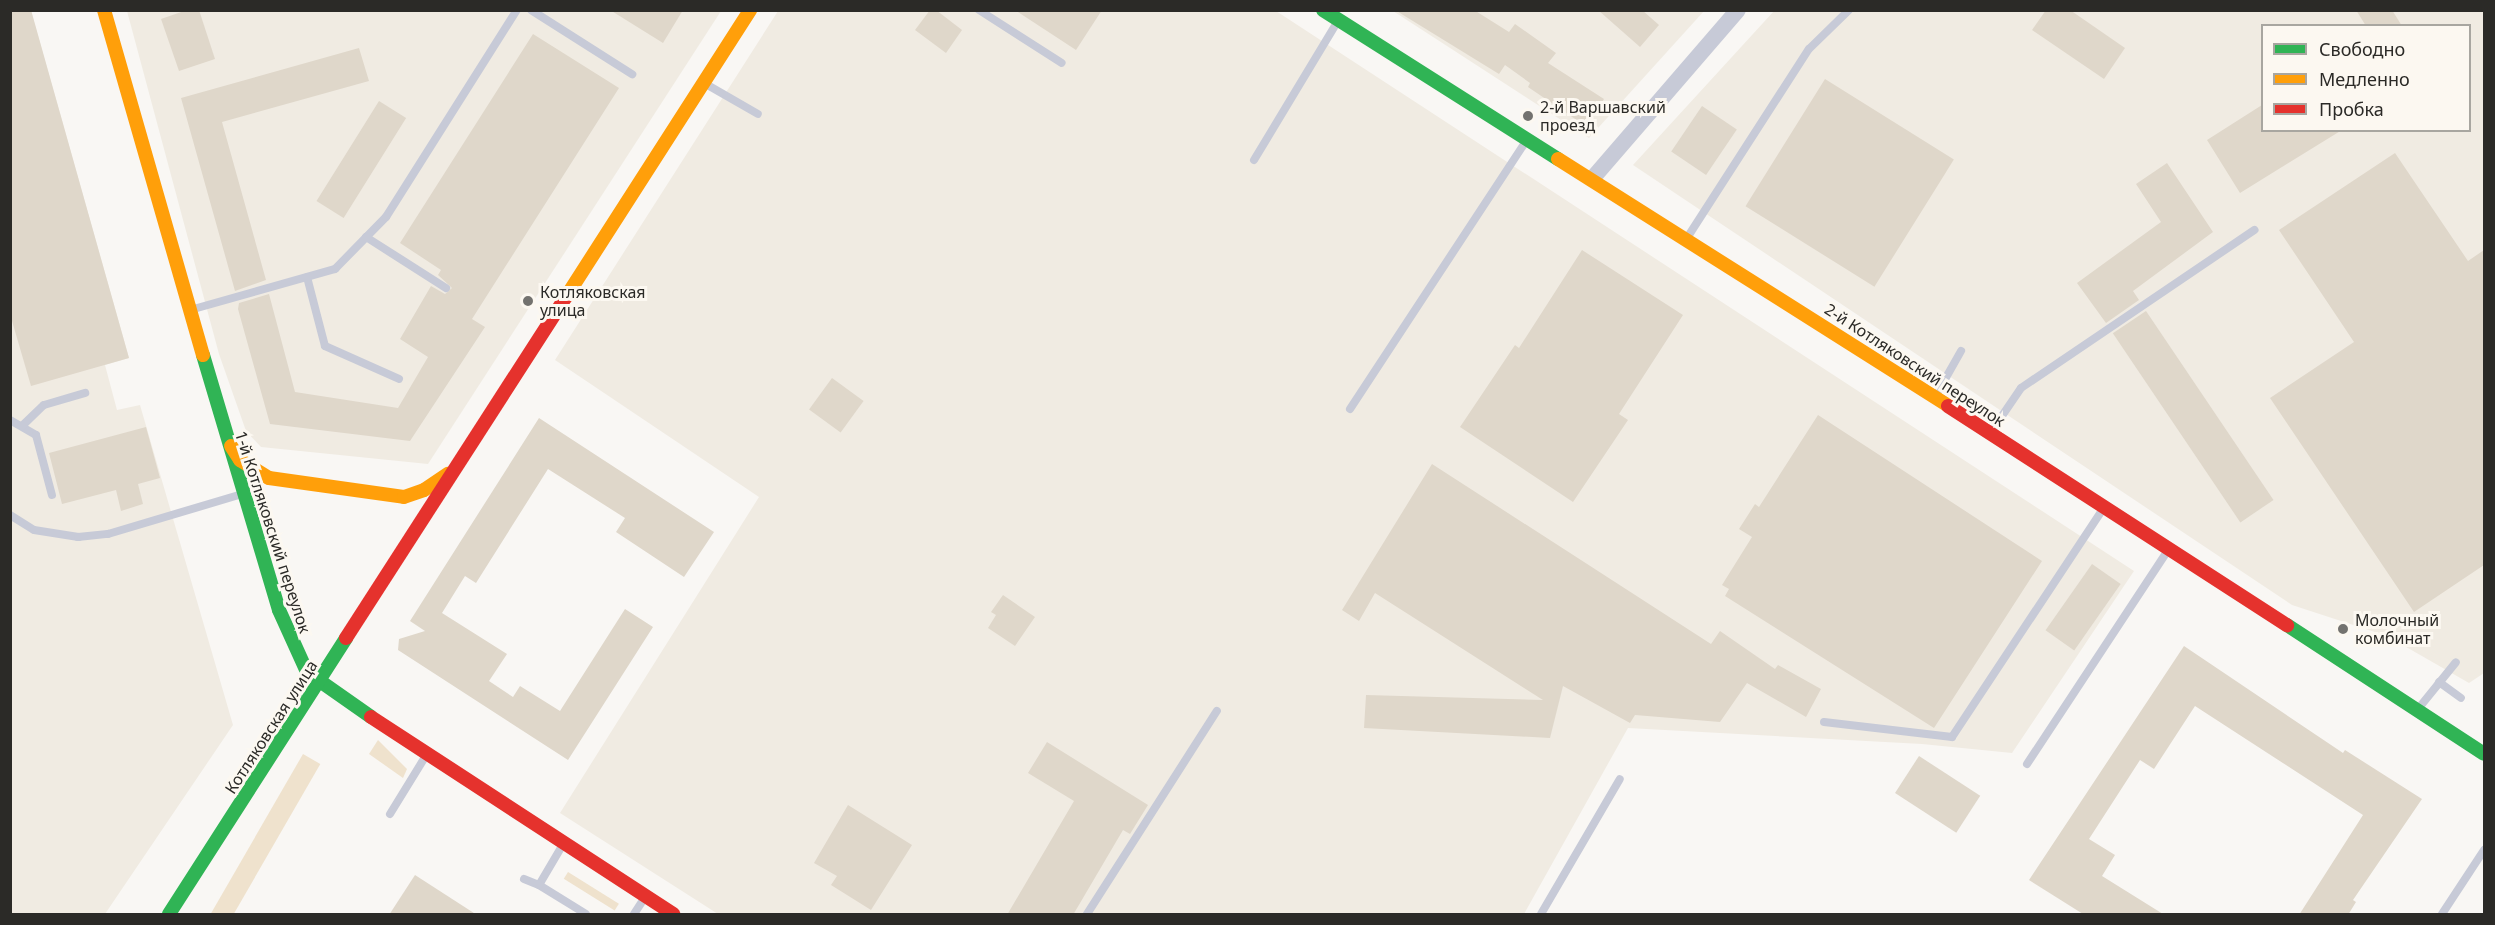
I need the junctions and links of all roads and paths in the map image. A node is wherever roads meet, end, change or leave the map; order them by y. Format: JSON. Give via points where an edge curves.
{"nodes":[{"id":1,"x":104,"y":10,"type":"edge"},
{"id":2,"x":517,"y":10,"type":"edge"},
{"id":3,"x":531,"y":10,"type":"edge"},
{"id":4,"x":750,"y":10,"type":"edge"},
{"id":5,"x":979,"y":10,"type":"edge"},
{"id":6,"x":1323,"y":10,"type":"edge"},
{"id":7,"x":1738,"y":10,"type":"edge"},
{"id":8,"x":1849,"y":10,"type":"edge"},
{"id":9,"x":1338,"y":20,"type":"junction"},
{"id":10,"x":1062,"y":63,"type":"dead end"},
{"id":11,"x":632,"y":74,"type":"dead end"},
{"id":12,"x":704,"y":83,"type":"junction"},
{"id":13,"x":758,"y":114,"type":"dead end"},
{"id":14,"x":1528,"y":139,"type":"junction"},
{"id":15,"x":1254,"y":160,"type":"dead end"},
{"id":16,"x":1592,"y":179,"type":"junction"},
{"id":17,"x":2254,"y":230,"type":"dead end"},
{"id":18,"x":366,"y":237,"type":"junction"},
{"id":19,"x":1686,"y":239,"type":"junction"},
{"id":20,"x":307,"y":277,"type":"junction"},
{"id":21,"x":446,"y":288,"type":"dead end"},
{"id":22,"x":190,"y":310,"type":"junction"},
{"id":23,"x":1961,"y":351,"type":"dead end"},
{"id":24,"x":399,"y":379,"type":"dead end"},
{"id":25,"x":85,"y":393,"type":"dead end"},
{"id":26,"x":1935,"y":397,"type":"junction"},
{"id":27,"x":1350,"y":409,"type":"dead end"},
{"id":28,"x":10,"y":420,"type":"edge"},
{"id":29,"x":22,"y":426,"type":"junction"},
{"id":30,"x":223,"y":426,"type":"junction"},
{"id":31,"x":1990,"y":433,"type":"junction"},
{"id":32,"x":456,"y":467,"type":"junction"},
{"id":33,"x":243,"y":494,"type":"junction"},
{"id":34,"x":52,"y":495,"type":"dead end"},
{"id":35,"x":2105,"y":506,"type":"junction"},
{"id":36,"x":10,"y":515,"type":"edge"},
{"id":37,"x":2169,"y":547,"type":"junction"},
{"id":38,"x":2456,"y":662,"type":"dead end"},
{"id":39,"x":2439,"y":682,"type":"junction"},
{"id":40,"x":320,"y":683,"type":"junction"},
{"id":41,"x":2461,"y":698,"type":"dead end"},
{"id":42,"x":2417,"y":709,"type":"junction"},
{"id":43,"x":1217,"y":711,"type":"dead end"},
{"id":44,"x":1824,"y":722,"type":"dead end"},
{"id":45,"x":2484,"y":754,"type":"edge"},
{"id":46,"x":425,"y":756,"type":"junction"},
{"id":47,"x":2027,"y":764,"type":"dead end"},
{"id":48,"x":1620,"y":779,"type":"dead end"},
{"id":49,"x":390,"y":814,"type":"dead end"},
{"id":50,"x":563,"y":844,"type":"junction"},
{"id":51,"x":2484,"y":850,"type":"edge"},
{"id":52,"x":524,"y":879,"type":"dead end"},
{"id":53,"x":539,"y":885,"type":"junction"},
{"id":54,"x":645,"y":897,"type":"junction"},
{"id":55,"x":169,"y":915,"type":"edge"},
{"id":56,"x":586,"y":915,"type":"edge"},
{"id":57,"x":634,"y":915,"type":"edge"},
{"id":58,"x":673,"y":915,"type":"edge"},
{"id":59,"x":1087,"y":915,"type":"edge"},
{"id":60,"x":1541,"y":915,"type":"edge"},
{"id":61,"x":2442,"y":915,"type":"edge"}],
"edges":[{"from":1,"to":22,"type":"street","name":"1-й Котляковский переулок"},
{"from":2,"to":18,"type":"lane","via":[[386,217]]},
{"from":3,"to":11,"type":"lane"},
{"from":4,"to":12,"type":"street","name":"Котляковская улица"},
{"from":5,"to":10,"type":"lane"},
{"from":6,"to":9,"type":"street","name":"2-й Котляковский переулок"},
{"from":7,"to":16,"type":"street"},
{"from":8,"to":19,"type":"lane","via":[[1809,49]]},
{"from":9,"to":14,"type":"street","name":"2-й Котляковский переулок"},
{"from":9,"to":15,"type":"lane"},
{"from":12,"to":13,"type":"lane"},
{"from":12,"to":32,"type":"street","name":"Котляковская улица"},
{"from":14,"to":16,"type":"street","name":"2-й Котляковский переулок"},
{"from":14,"to":27,"type":"lane"},
{"from":16,"to":19,"type":"street","name":"2-й Котляковский переулок"},
{"from":17,"to":31,"type":"lane","via":[[2021,388]]},
{"from":18,"to":20,"type":"lane","via":[[335,269]]},
{"from":18,"to":21,"type":"lane"},
{"from":19,"to":26,"type":"street","name":"2-й Котляковский переулок"},
{"from":20,"to":22,"type":"lane"},
{"from":20,"to":24,"type":"lane","via":[[325,346]]},
{"from":22,"to":30,"type":"street","name":"1-й Котляковский переулок"},
{"from":23,"to":26,"type":"lane"},
{"from":25,"to":29,"type":"lane","via":[[44,405]]},
{"from":26,"to":31,"type":"street","name":"2-й Котляковский переулок"},
{"from":28,"to":29,"type":"lane"},
{"from":29,"to":34,"type":"lane","via":[[36,435]]},
{"from":30,"to":32,"type":"street","via":[[240,460],[269,478],[404,497],[441,481]]},
{"from":30,"to":33,"type":"street","name":"1-й Котляковский переулок"},
{"from":31,"to":35,"type":"street","name":"2-й Котляковский переулок"},
{"from":32,"to":40,"type":"street","name":"Котляковская улица"},
{"from":33,"to":36,"type":"lane","via":[[108,534],[78,537],[34,530]]},
{"from":33,"to":40,"type":"street","name":"1-й Котляковский переулок","via":[[294,651],[307,672]]},
{"from":35,"to":37,"type":"street","name":"2-й Котляковский переулок"},
{"from":35,"to":44,"type":"lane","via":[[1952,738]]},
{"from":37,"to":42,"type":"street","name":"2-й Котляковский переулок"},
{"from":37,"to":47,"type":"lane"},
{"from":38,"to":39,"type":"lane"},
{"from":39,"to":41,"type":"lane"},
{"from":39,"to":42,"type":"lane"},
{"from":40,"to":46,"type":"street","name":"1-й Котляковский переулок"},
{"from":40,"to":55,"type":"street","name":"Котляковская улица"},
{"from":42,"to":45,"type":"street","name":"2-й Котляковский переулок"},
{"from":43,"to":59,"type":"lane"},
{"from":46,"to":49,"type":"lane"},
{"from":46,"to":50,"type":"street","name":"1-й Котляковский переулок"},
{"from":48,"to":60,"type":"lane"},
{"from":50,"to":53,"type":"lane"},
{"from":50,"to":54,"type":"street","name":"1-й Котляковский переулок"},
{"from":51,"to":61,"type":"lane"},
{"from":52,"to":53,"type":"lane"},
{"from":53,"to":56,"type":"lane"},
{"from":54,"to":57,"type":"lane"},
{"from":54,"to":58,"type":"street","name":"1-й Котляковский переулок"}]}
